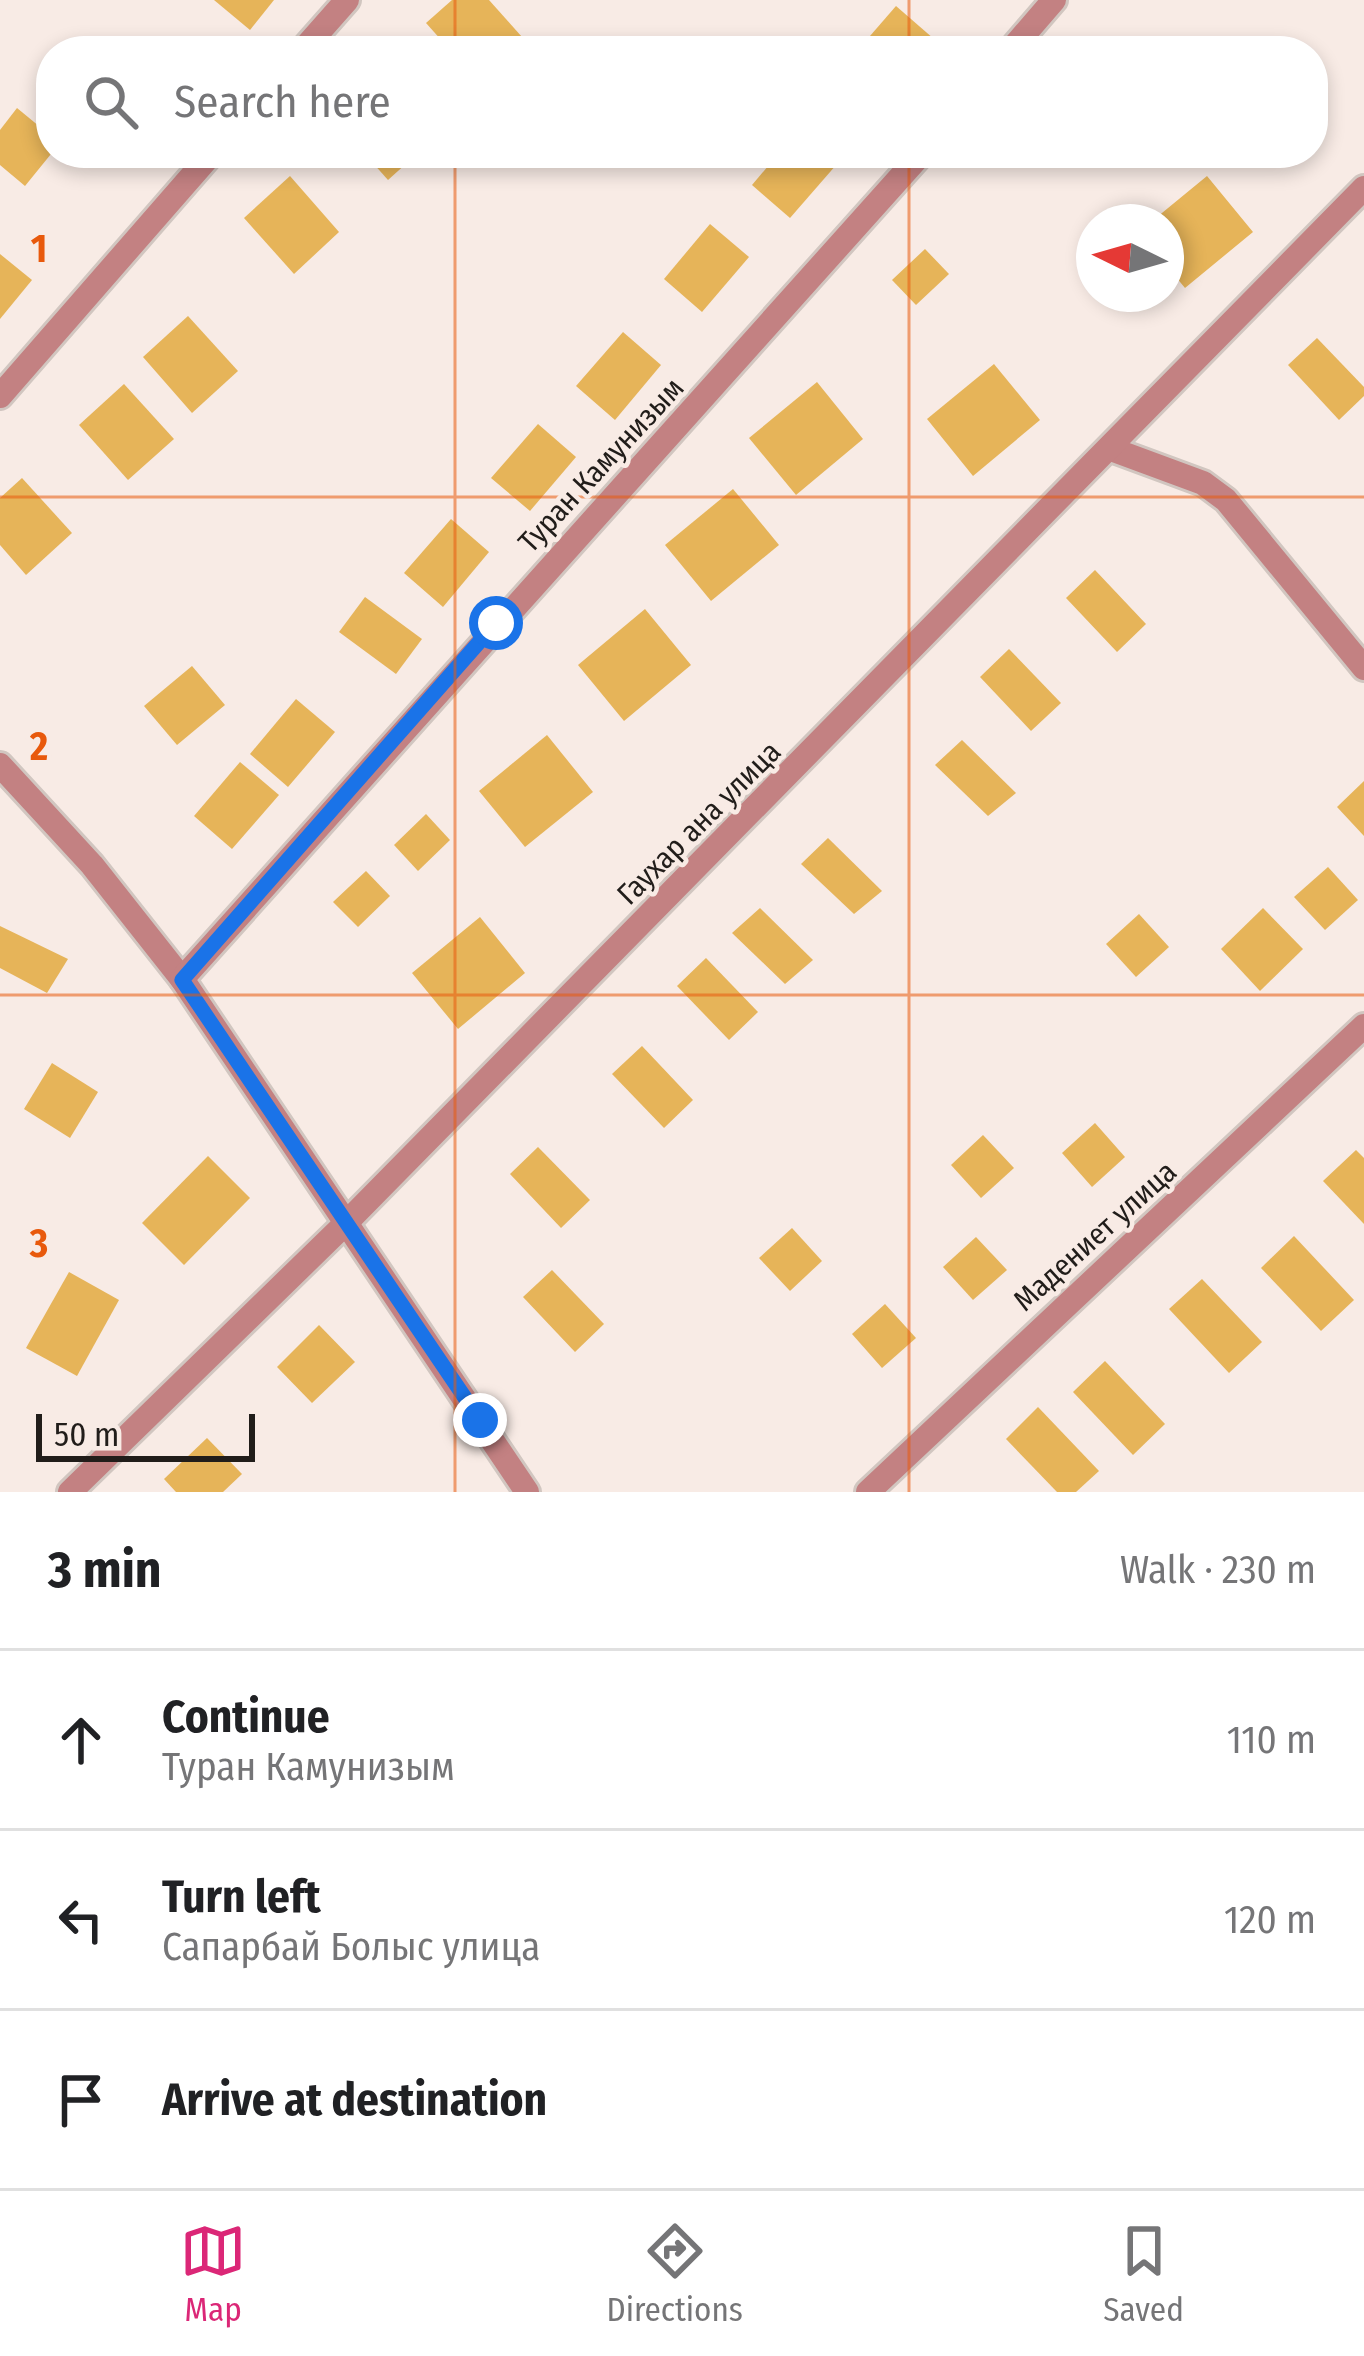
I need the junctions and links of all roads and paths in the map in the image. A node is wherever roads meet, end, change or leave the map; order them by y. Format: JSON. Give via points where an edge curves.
{"nodes":[{"id":1,"x":347,"y":0,"type":"edge"},
{"id":2,"x":1054,"y":0,"type":"edge"},
{"id":3,"x":315,"y":36,"type":"edge"},
{"id":4,"x":1023,"y":36,"type":"edge"},
{"id":5,"x":199,"y":168,"type":"edge"},
{"id":6,"x":909,"y":168,"type":"edge"},
{"id":7,"x":1364,"y":188,"type":"edge"},
{"id":8,"x":0,"y":397,"type":"edge"},
{"id":9,"x":1111,"y":449,"type":"junction"},
{"id":10,"x":1364,"y":668,"type":"edge"},
{"id":11,"x":1,"y":770,"type":"edge"},
{"id":12,"x":182,"y":980,"type":"junction"},
{"id":13,"x":1364,"y":1026,"type":"edge"},
{"id":14,"x":345,"y":1224,"type":"junction"},
{"id":15,"x":70,"y":1492,"type":"edge"},
{"id":16,"x":527,"y":1492,"type":"edge"},
{"id":17,"x":868,"y":1492,"type":"edge"}],
"edges":[{"from":1,"to":3,"type":"street"},
{"from":2,"to":4,"type":"street"},
{"from":5,"to":8,"type":"street"},
{"from":6,"to":12,"type":"street","name":"Туран Камунизым"},
{"from":7,"to":9,"type":"street","name":"Гаухар ана улица"},
{"from":9,"to":10,"type":"street","via":[[1203,483],[1226,500]]},
{"from":9,"to":14,"type":"street","name":"Гаухар ана улица"},
{"from":11,"to":12,"type":"street","via":[[92,865]]},
{"from":12,"to":14,"type":"street"},
{"from":13,"to":17,"type":"street","name":"Мадениет улица"},
{"from":14,"to":15,"type":"street","name":"Гаухар ана улица"},
{"from":14,"to":16,"type":"street"}]}
